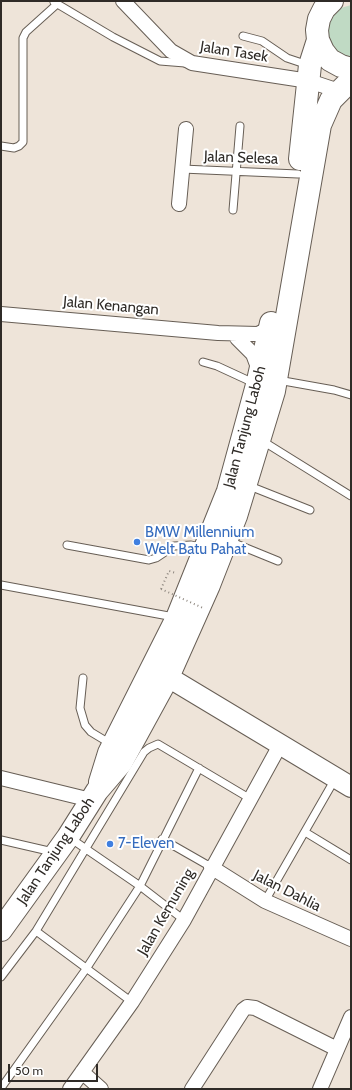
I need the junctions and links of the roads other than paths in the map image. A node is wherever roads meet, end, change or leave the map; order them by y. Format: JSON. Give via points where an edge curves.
{"nodes":[{"id":1,"x":123,"y":1,"type":"edge"},
{"id":2,"x":332,"y":1,"type":"edge"},
{"id":3,"x":55,"y":3,"type":"edge"},
{"id":4,"x":243,"y":36,"type":"dead end"},
{"id":5,"x":318,"y":40,"type":"junction"},
{"id":6,"x":192,"y":64,"type":"junction"},
{"id":7,"x":351,"y":69,"type":"edge"},
{"id":8,"x":310,"y":73,"type":"junction"},
{"id":9,"x":345,"y":85,"type":"edge"},
{"id":10,"x":240,"y":126,"type":"dead end"},
{"id":11,"x":186,"y":129,"type":"dead end"},
{"id":12,"x":1,"y":146,"type":"edge"},
{"id":13,"x":182,"y":169,"type":"junction"},
{"id":14,"x":237,"y":171,"type":"junction"},
{"id":15,"x":298,"y":174,"type":"junction"},
{"id":16,"x":179,"y":204,"type":"dead end"},
{"id":17,"x":233,"y":210,"type":"dead end"},
{"id":18,"x":1,"y":314,"type":"edge"},
{"id":19,"x":218,"y":333,"type":"junction"},
{"id":20,"x":238,"y":338,"type":"junction"},
{"id":21,"x":273,"y":340,"type":"junction"},
{"id":22,"x":203,"y":362,"type":"dead end"},
{"id":23,"x":264,"y":380,"type":"junction"},
{"id":24,"x":351,"y":395,"type":"edge"},
{"id":25,"x":259,"y":439,"type":"junction"},
{"id":26,"x":246,"y":484,"type":"junction"},
{"id":27,"x":351,"y":496,"type":"edge"},
{"id":28,"x":310,"y":510,"type":"dead end"},
{"id":29,"x":227,"y":540,"type":"junction"},
{"id":30,"x":66,"y":545,"type":"dead end"},
{"id":31,"x":205,"y":548,"type":"junction"},
{"id":32,"x":278,"y":561,"type":"dead end"},
{"id":33,"x":1,"y":585,"type":"edge"},
{"id":34,"x":178,"y":618,"type":"junction"},
{"id":35,"x":161,"y":672,"type":"junction"},
{"id":36,"x":83,"y":678,"type":"dead end"},
{"id":37,"x":280,"y":745,"type":"junction"},
{"id":38,"x":113,"y":746,"type":"junction"},
{"id":39,"x":199,"y":768,"type":"junction"},
{"id":40,"x":1,"y":778,"type":"edge"},
{"id":41,"x":347,"y":784,"type":"edge"},
{"id":42,"x":94,"y":795,"type":"junction"},
{"id":43,"x":249,"y":798,"type":"junction"},
{"id":44,"x":305,"y":832,"type":"junction"},
{"id":45,"x":162,"y":839,"type":"junction"},
{"id":46,"x":1,"y":840,"type":"edge"},
{"id":47,"x":63,"y":845,"type":"junction"},
{"id":48,"x":86,"y":850,"type":"junction"},
{"id":49,"x":351,"y":860,"type":"edge"},
{"id":50,"x":211,"y":867,"type":"junction"},
{"id":51,"x":140,"y":886,"type":"junction"},
{"id":52,"x":264,"y":901,"type":"junction"},
{"id":53,"x":184,"y":920,"type":"junction"},
{"id":54,"x":1,"y":930,"type":"edge"},
{"id":55,"x":36,"y":931,"type":"junction"},
{"id":56,"x":351,"y":939,"type":"edge"},
{"id":57,"x":86,"y":969,"type":"junction"},
{"id":58,"x":1,"y":977,"type":"edge"},
{"id":59,"x":132,"y":1002,"type":"junction"},
{"id":60,"x":351,"y":1017,"type":"edge"},
{"id":61,"x":337,"y":1049,"type":"junction"},
{"id":62,"x":82,"y":1072,"type":"junction"},
{"id":63,"x":1,"y":1088,"type":"edge"},
{"id":64,"x":70,"y":1089,"type":"edge"},
{"id":65,"x":102,"y":1089,"type":"edge"},
{"id":66,"x":192,"y":1089,"type":"edge"},
{"id":67,"x":320,"y":1089,"type":"edge"}],
"edges":[{"from":1,"to":6,"type":"street","name":"Jalan Tasek","via":[[171,51]]},
{"from":2,"to":5,"type":"highway","name":"Jalan Tanjung Laboh","via":[[319,19]]},
{"from":3,"to":6,"type":"lane","via":[[160,61]]},
{"from":3,"to":12,"type":"lane","via":[[23,38],[23,142],[14,148]]},
{"from":4,"to":8,"type":"lane","via":[[262,41]]},
{"from":5,"to":7,"type":"highway","via":[[330,60]]},
{"from":5,"to":8,"type":"highway","name":"Jalan Tanjung Laboh"},
{"from":6,"to":8,"type":"street","name":"Jalan Tasek"},
{"from":8,"to":9,"type":"street","name":"Jalan Tasek"},
{"from":8,"to":15,"type":"highway","name":"Jalan Tanjung Laboh"},
{"from":9,"to":21,"type":"highway","name":"Jalan Tanjung Laboh","via":[[325,111],[320,125]]},
{"from":10,"to":14,"type":"lane"},
{"from":11,"to":13,"type":"street"},
{"from":13,"to":14,"type":"lane","name":"Jalan Selesa"},
{"from":13,"to":16,"type":"street"},
{"from":14,"to":15,"type":"lane","name":"Jalan Selesa"},
{"from":14,"to":17,"type":"lane"},
{"from":15,"to":21,"type":"highway","name":"Jalan Tanjung Laboh"},
{"from":18,"to":19,"type":"street","name":"Jalan Kenangan"},
{"from":19,"to":20,"type":"street","name":"Jalan Kenangan"},
{"from":19,"to":21,"type":"street","name":"Jalan Kenangan","via":[[258,334]]},
{"from":20,"to":21,"type":"street","name":"Jalan Kenangan"},
{"from":20,"to":23,"type":"street","via":[[253,354]]},
{"from":21,"to":23,"type":"highway","name":"Jalan Tanjung Laboh"},
{"from":22,"to":23,"type":"lane"},
{"from":23,"to":24,"type":"lane","via":[[334,390]]},
{"from":23,"to":25,"type":"highway","name":"Jalan Tanjung Laboh"},
{"from":23,"to":31,"type":"highway","name":"Jalan Tanjung Laboh","via":[[228,491]]},
{"from":25,"to":26,"type":"highway","name":"Jalan Tanjung Laboh"},
{"from":25,"to":27,"type":"lane"},
{"from":26,"to":28,"type":"lane"},
{"from":26,"to":29,"type":"highway","name":"Jalan Tanjung Laboh"},
{"from":29,"to":32,"type":"lane"},
{"from":29,"to":35,"type":"highway","name":"Jalan Tanjung Laboh"},
{"from":30,"to":31,"type":"lane","via":[[149,560],[179,545]]},
{"from":31,"to":34,"type":"highway","name":"Jalan Tanjung Laboh"},
{"from":33,"to":34,"type":"lane"},
{"from":34,"to":35,"type":"highway","name":"Jalan Tanjung Laboh"},
{"from":35,"to":37,"type":"street"},
{"from":35,"to":38,"type":"highway","name":"Jalan Tanjung Laboh"},
{"from":35,"to":42,"type":"highway","name":"Jalan Tanjung Laboh","via":[[121,763]]},
{"from":36,"to":38,"type":"lane","via":[[80,708],[85,725]]},
{"from":37,"to":41,"type":"street"},
{"from":37,"to":43,"type":"street","name":"Jalan Kemuning"},
{"from":38,"to":42,"type":"highway","name":"Jalan Tanjung Laboh"},
{"from":39,"to":43,"type":"lane"},
{"from":39,"to":45,"type":"lane"},
{"from":39,"to":48,"type":"lane","via":[[158,744],[149,748],[144,752]]},
{"from":40,"to":42,"type":"street"},
{"from":41,"to":44,"type":"lane"},
{"from":42,"to":47,"type":"highway","name":"Jalan Tanjung Laboh"},
{"from":43,"to":50,"type":"street","name":"Jalan Kemuning"},
{"from":44,"to":49,"type":"lane"},
{"from":44,"to":52,"type":"lane"},
{"from":45,"to":50,"type":"lane"},
{"from":45,"to":51,"type":"lane"},
{"from":46,"to":47,"type":"lane"},
{"from":47,"to":48,"type":"lane"},
{"from":47,"to":54,"type":"highway","name":"Jalan Tanjung Laboh"},
{"from":48,"to":51,"type":"lane"},
{"from":48,"to":55,"type":"lane"},
{"from":50,"to":52,"type":"street","name":"Jalan Dahlia"},
{"from":50,"to":53,"type":"street","name":"Jalan Kemuning"},
{"from":51,"to":53,"type":"lane"},
{"from":51,"to":57,"type":"lane"},
{"from":52,"to":56,"type":"street","name":"Jalan Dahlia"},
{"from":53,"to":59,"type":"street","name":"Jalan Kemuning"},
{"from":55,"to":57,"type":"lane"},
{"from":55,"to":58,"type":"lane"},
{"from":57,"to":59,"type":"lane"},
{"from":57,"to":63,"type":"lane"},
{"from":59,"to":62,"type":"street","name":"Jalan Kemuning"},
{"from":60,"to":61,"type":"street"},
{"from":61,"to":66,"type":"street","via":[[255,1008],[247,1007]]},
{"from":61,"to":67,"type":"street"},
{"from":62,"to":64,"type":"street","name":"Jalan Kemuning"},
{"from":62,"to":65,"type":"street"}]}
